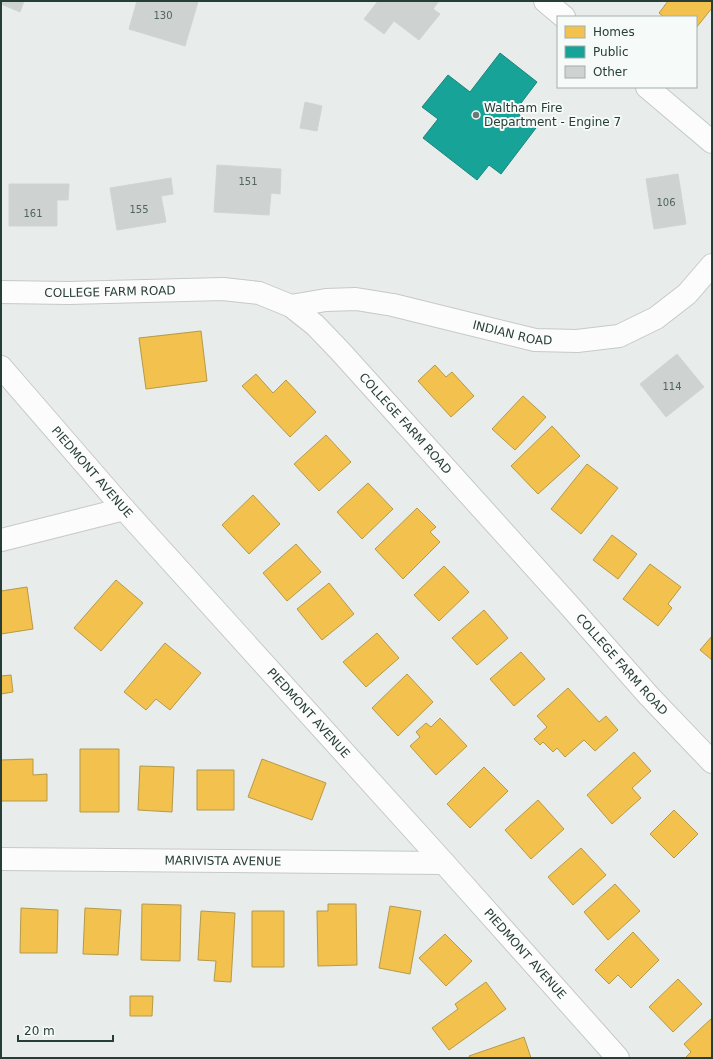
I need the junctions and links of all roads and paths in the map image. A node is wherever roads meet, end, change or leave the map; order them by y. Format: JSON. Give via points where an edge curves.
{"nodes":[{"id":1,"x":545,"y":1,"type":"edge"},
{"id":2,"x":563,"y":16,"type":"edge"},
{"id":3,"x":648,"y":88,"type":"edge"},
{"id":4,"x":712,"y":142,"type":"edge"},
{"id":5,"x":712,"y":265,"type":"edge"},
{"id":6,"x":1,"y":292,"type":"edge"},
{"id":7,"x":291,"y":306,"type":"junction"},
{"id":8,"x":1,"y":367,"type":"edge"},
{"id":9,"x":124,"y":509,"type":"junction"},
{"id":10,"x":1,"y":540,"type":"edge"},
{"id":11,"x":712,"y":762,"type":"edge"},
{"id":12,"x":1,"y":859,"type":"edge"},
{"id":13,"x":444,"y":863,"type":"junction"},
{"id":14,"x":616,"y":1057,"type":"edge"}],
"edges":[{"from":1,"to":2,"type":"street"},
{"from":3,"to":4,"type":"street"},
{"from":5,"to":7,"type":"street","name":"INDIAN ROAD","via":[[687,294],[656,318],[619,336],[577,341],[535,340],[393,305],[356,299],[326,300]]},
{"from":6,"to":7,"type":"street","name":"COLLEGE FARM ROAD","via":[[223,289],[259,293]]},
{"from":7,"to":11,"type":"street","name":"COLLEGE FARM ROAD","via":[[315,325],[340,351],[649,696]]},
{"from":8,"to":9,"type":"street","name":"PIEDMONT AVENUE"},
{"from":9,"to":10,"type":"street"},
{"from":9,"to":13,"type":"street","name":"PIEDMONT AVENUE"},
{"from":12,"to":13,"type":"street","name":"MARIVISTA AVENUE"},
{"from":13,"to":14,"type":"street","name":"PIEDMONT AVENUE"}]}
